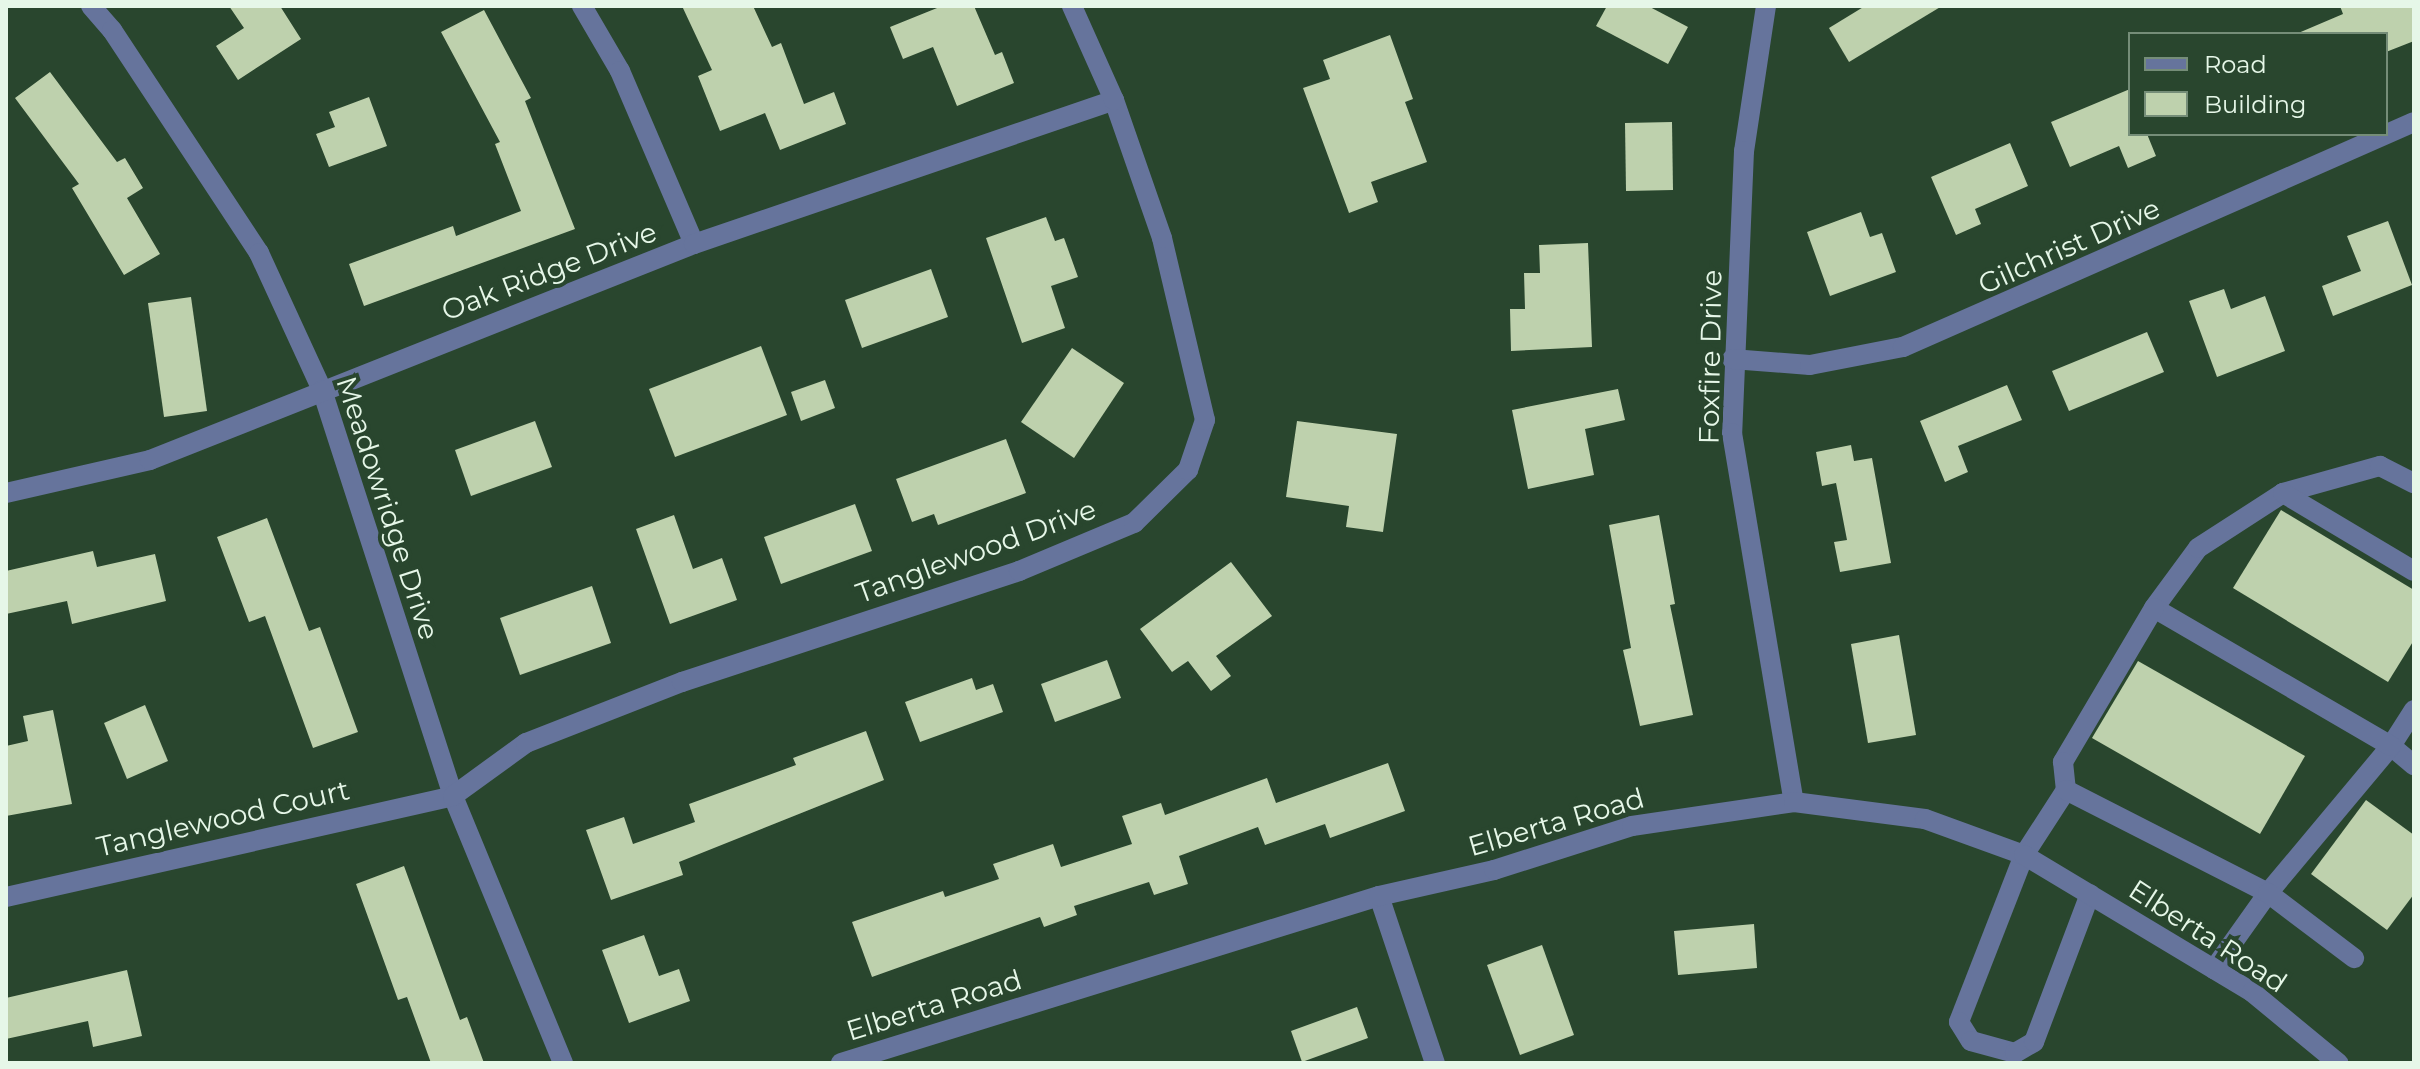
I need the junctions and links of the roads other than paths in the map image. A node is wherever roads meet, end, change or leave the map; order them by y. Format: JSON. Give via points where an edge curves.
{"nodes":[{"id":1,"x":91,"y":6,"type":"edge"},
{"id":2,"x":582,"y":6,"type":"edge"},
{"id":3,"x":1072,"y":6,"type":"edge"},
{"id":4,"x":1766,"y":6,"type":"edge"},
{"id":5,"x":1114,"y":100,"type":"junction"},
{"id":6,"x":2414,"y":122,"type":"edge"},
{"id":7,"x":2388,"y":133,"type":"edge"},
{"id":8,"x":2382,"y":136,"type":"edge"},
{"id":9,"x":694,"y":244,"type":"junction"},
{"id":10,"x":1732,"y":359,"type":"junction"},
{"id":11,"x":322,"y":390,"type":"junction"},
{"id":12,"x":2414,"y":483,"type":"edge"},
{"id":13,"x":6,"y":493,"type":"edge"},
{"id":14,"x":2283,"y":493,"type":"junction"},
{"id":15,"x":2414,"y":571,"type":"edge"},
{"id":16,"x":2154,"y":608,"type":"junction"},
{"id":17,"x":2414,"y":710,"type":"edge"},
{"id":18,"x":2391,"y":746,"type":"junction"},
{"id":19,"x":2414,"y":765,"type":"edge"},
{"id":20,"x":2066,"y":790,"type":"junction"},
{"id":21,"x":453,"y":796,"type":"junction"},
{"id":22,"x":1794,"y":802,"type":"junction"},
{"id":23,"x":2024,"y":855,"type":"junction"},
{"id":24,"x":2268,"y":893,"type":"junction"},
{"id":25,"x":2090,"y":894,"type":"junction"},
{"id":26,"x":1379,"y":896,"type":"junction"},
{"id":27,"x":6,"y":897,"type":"edge"},
{"id":28,"x":2354,"y":958,"type":"dead end"},
{"id":29,"x":2214,"y":969,"type":"junction"},
{"id":30,"x":2328,"y":1060,"type":"edge"},
{"id":31,"x":563,"y":1063,"type":"edge"},
{"id":32,"x":841,"y":1063,"type":"edge"},
{"id":33,"x":1435,"y":1063,"type":"edge"}],
"edges":[{"from":1,"to":11,"type":"street","name":"Meadowridge Drive","via":[[259,253]]},
{"from":2,"to":9,"type":"street","via":[[620,71]]},
{"from":3,"to":5,"type":"street","name":"Tanglewood Drive"},
{"from":4,"to":10,"type":"street","name":"Foxfire Drive","via":[[1744,151]]},
{"from":5,"to":9,"type":"street","name":"Oak Ridge Drive"},
{"from":5,"to":21,"type":"street","name":"Tanglewood Drive","via":[[1162,238],[1205,420],[1188,470],[1134,523],[1019,571],[682,682],[526,743]]},
{"from":6,"to":7,"type":"street","name":"Gilchrist Drive"},
{"from":8,"to":10,"type":"street","name":"Gilchrist Drive","via":[[1903,347],[1810,365]]},
{"from":9,"to":11,"type":"street","name":"Oak Ridge Drive"},
{"from":10,"to":22,"type":"street","name":"Foxfire Drive","via":[[1732,433]]},
{"from":11,"to":13,"type":"street","name":"Oak Ridge Drive","via":[[150,460]]},
{"from":11,"to":21,"type":"street","name":"Meadowridge Drive"},
{"from":12,"to":14,"type":"street","via":[[2380,466]]},
{"from":14,"to":15,"type":"street"},
{"from":14,"to":16,"type":"street","via":[[2198,548]]},
{"from":16,"to":18,"type":"street"},
{"from":16,"to":20,"type":"street","via":[[2063,762]]},
{"from":17,"to":18,"type":"street"},
{"from":18,"to":19,"type":"street"},
{"from":18,"to":24,"type":"street"},
{"from":20,"to":23,"type":"street"},
{"from":20,"to":24,"type":"street"},
{"from":21,"to":27,"type":"street","name":"Tanglewood Court"},
{"from":21,"to":31,"type":"street","name":"Meadowridge Drive"},
{"from":22,"to":23,"type":"street","name":"Elberta Road","via":[[1925,819]]},
{"from":22,"to":26,"type":"street","name":"Elberta Road","via":[[1632,826],[1494,870]]},
{"from":23,"to":25,"type":"street","name":"Elberta Road"},
{"from":23,"to":25,"type":"street","via":[[1959,1022],[1971,1041],[2015,1053],[2034,1042]]},
{"from":24,"to":28,"type":"street"},
{"from":24,"to":29,"type":"street"},
{"from":25,"to":29,"type":"street","name":"Elberta Road"},
{"from":26,"to":32,"type":"street","name":"Elberta Road"},
{"from":26,"to":33,"type":"street"},
{"from":29,"to":30,"type":"street","name":"Elberta Road","via":[[2252,992]]}]}
